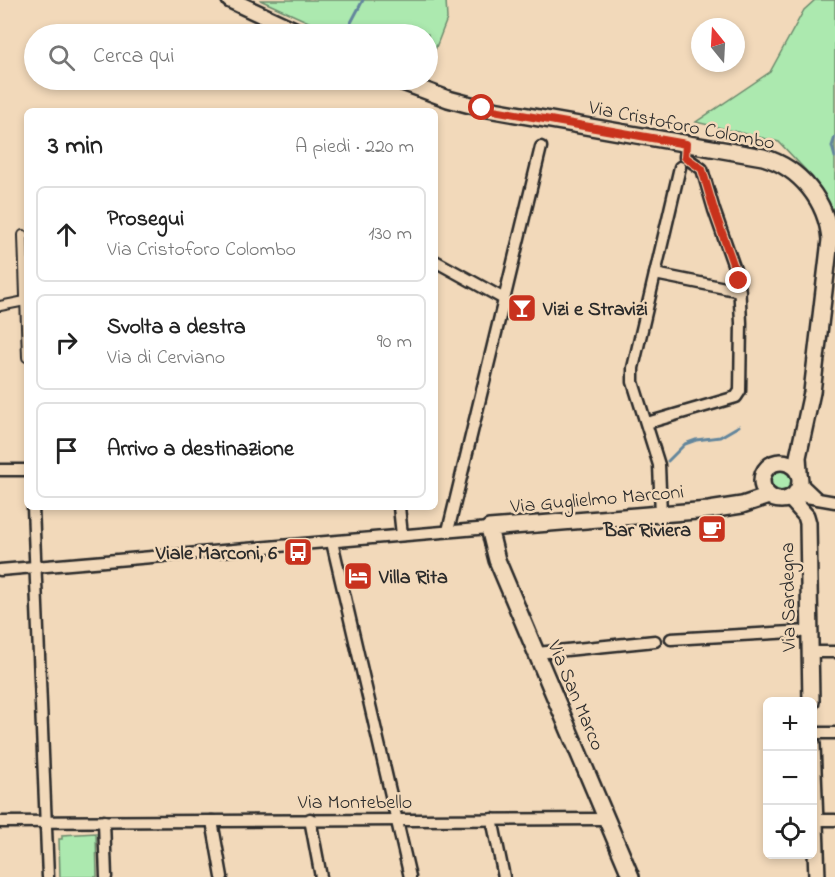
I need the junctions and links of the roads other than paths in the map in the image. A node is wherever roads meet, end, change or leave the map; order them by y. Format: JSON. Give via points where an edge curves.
{"nodes":[{"id":1,"x":230,"y":0,"type":"edge"},
{"id":2,"x":282,"y":24,"type":"edge"},
{"id":3,"x":424,"y":90,"type":"edge"},
{"id":4,"x":686,"y":144,"type":"junction"},
{"id":5,"x":541,"y":147,"type":"dead end"},
{"id":6,"x":680,"y":167,"type":"dead end"},
{"id":7,"x":23,"y":235,"type":"dead end"},
{"id":8,"x":438,"y":263,"type":"edge"},
{"id":9,"x":24,"y":268,"type":"edge"},
{"id":10,"x":655,"y":274,"type":"junction"},
{"id":11,"x":740,"y":291,"type":"junction"},
{"id":12,"x":504,"y":298,"type":"junction"},
{"id":13,"x":24,"y":301,"type":"edge"},
{"id":14,"x":0,"y":306,"type":"edge"},
{"id":15,"x":647,"y":423,"type":"junction"},
{"id":16,"x":802,"y":435,"type":"junction"},
{"id":17,"x":776,"y":462,"type":"junction"},
{"id":18,"x":0,"y":470,"type":"edge"},
{"id":19,"x":24,"y":470,"type":"edge"},
{"id":20,"x":762,"y":476,"type":"junction"},
{"id":21,"x":796,"y":487,"type":"junction"},
{"id":22,"x":769,"y":496,"type":"junction"},
{"id":23,"x":835,"y":502,"type":"edge"},
{"id":24,"x":33,"y":510,"type":"edge"},
{"id":25,"x":399,"y":510,"type":"edge"},
{"id":26,"x":709,"y":510,"type":"junction"},
{"id":27,"x":661,"y":514,"type":"junction"},
{"id":28,"x":489,"y":528,"type":"junction"},
{"id":29,"x":448,"y":531,"type":"junction"},
{"id":30,"x":402,"y":535,"type":"junction"},
{"id":31,"x":332,"y":542,"type":"junction"},
{"id":32,"x":36,"y":566,"type":"junction"},
{"id":33,"x":0,"y":570,"type":"edge"},
{"id":34,"x":808,"y":631,"type":"junction"},
{"id":35,"x":671,"y":639,"type":"dead end"},
{"id":36,"x":655,"y":641,"type":"dead end"},
{"id":37,"x":809,"y":652,"type":"junction"},
{"id":38,"x":835,"y":652,"type":"edge"},
{"id":39,"x":537,"y":653,"type":"junction"},
{"id":40,"x":811,"y":697,"type":"edge"},
{"id":41,"x":817,"y":733,"type":"edge"},
{"id":42,"x":835,"y":733,"type":"edge"},
{"id":43,"x":813,"y":751,"type":"edge"},
{"id":44,"x":815,"y":805,"type":"edge"},
{"id":45,"x":310,"y":819,"type":"junction"},
{"id":46,"x":397,"y":819,"type":"junction"},
{"id":47,"x":492,"y":819,"type":"junction"},
{"id":48,"x":606,"y":819,"type":"junction"},
{"id":49,"x":212,"y":820,"type":"junction"},
{"id":50,"x":817,"y":820,"type":"edge"},
{"id":51,"x":835,"y":820,"type":"edge"},
{"id":52,"x":104,"y":821,"type":"junction"},
{"id":53,"x":0,"y":822,"type":"edge"},
{"id":54,"x":46,"y":822,"type":"junction"},
{"id":55,"x":816,"y":859,"type":"edge"},
{"id":56,"x":48,"y":877,"type":"edge"},
{"id":57,"x":106,"y":877,"type":"edge"},
{"id":58,"x":222,"y":877,"type":"edge"},
{"id":59,"x":321,"y":877,"type":"edge"},
{"id":60,"x":410,"y":877,"type":"edge"},
{"id":61,"x":504,"y":877,"type":"edge"},
{"id":62,"x":631,"y":877,"type":"edge"},
{"id":63,"x":817,"y":877,"type":"edge"}],
"edges":[{"from":1,"to":2,"type":"main road"},
{"from":3,"to":4,"type":"main road","name":"Via Cristoforo Colombo","via":[[482,108]]},
{"from":4,"to":11,"type":"street","via":[[685,158],[702,169]]},
{"from":4,"to":16,"type":"main road","name":"Via Cristoforo Colombo","via":[[780,163],[807,184],[826,217],[829,249],[812,392]]},
{"from":5,"to":12,"type":"street"},
{"from":6,"to":10,"type":"street"},
{"from":7,"to":9,"type":"street"},
{"from":8,"to":12,"type":"street"},
{"from":10,"to":11,"type":"street"},
{"from":10,"to":15,"type":"street","via":[[633,368],[633,382]]},
{"from":11,"to":15,"type":"street","via":[[739,395]]},
{"from":12,"to":29,"type":"street"},
{"from":13,"to":14,"type":"street"},
{"from":15,"to":27,"type":"street","via":[[660,465]]},
{"from":16,"to":17,"type":"main road"},
{"from":16,"to":21,"type":"main road","name":"Via Cristoforo Colombo"},
{"from":17,"to":20,"type":"main road","name":"Via Guglielmo Marconi"},
{"from":17,"to":21,"type":"main road","via":[[789,463]]},
{"from":18,"to":19,"type":"street"},
{"from":20,"to":22,"type":"main road"},
{"from":20,"to":26,"type":"main road","name":"Via Guglielmo Marconi","via":[[744,495]]},
{"from":21,"to":22,"type":"main road","name":"Via Guglielmo Marconi","via":[[779,500]]},
{"from":21,"to":23,"type":"street"},
{"from":21,"to":34,"type":"main road","name":"Via Sardegna","via":[[807,519]]},
{"from":22,"to":26,"type":"main road","name":"Via Guglielmo Marconi"},
{"from":24,"to":32,"type":"street"},
{"from":25,"to":30,"type":"street"},
{"from":26,"to":27,"type":"main road","name":"Via Guglielmo Marconi"},
{"from":27,"to":28,"type":"main road","name":"Via Guglielmo Marconi"},
{"from":28,"to":29,"type":"street"},
{"from":28,"to":39,"type":"main road","name":"Via San Marco","via":[[496,560]]},
{"from":29,"to":30,"type":"street"},
{"from":30,"to":31,"type":"street"},
{"from":31,"to":32,"type":"street"},
{"from":31,"to":46,"type":"street"},
{"from":32,"to":33,"type":"street"},
{"from":32,"to":54,"type":"street"},
{"from":34,"to":35,"type":"street"},
{"from":34,"to":37,"type":"main road","name":"Via Sardegna"},
{"from":36,"to":39,"type":"street"},
{"from":37,"to":38,"type":"street"},
{"from":37,"to":40,"type":"main road","name":"Via Sardegna"},
{"from":39,"to":48,"type":"main road","name":"Via San Marco"},
{"from":41,"to":42,"type":"street"},
{"from":43,"to":44,"type":"main road"},
{"from":45,"to":46,"type":"street","name":"Via Montebello"},
{"from":45,"to":49,"type":"street","name":"Via Montebello"},
{"from":45,"to":59,"type":"street"},
{"from":46,"to":47,"type":"street","name":"Via Montebello"},
{"from":46,"to":60,"type":"street"},
{"from":47,"to":48,"type":"street","name":"Via Montebello"},
{"from":47,"to":61,"type":"street"},
{"from":48,"to":62,"type":"main road","name":"Via San Marco"},
{"from":49,"to":52,"type":"street","name":"Via Montebello"},
{"from":49,"to":58,"type":"street"},
{"from":50,"to":51,"type":"street"},
{"from":52,"to":54,"type":"street","name":"Via Montebello"},
{"from":52,"to":57,"type":"street"},
{"from":53,"to":54,"type":"street","name":"Via Montebello"},
{"from":54,"to":56,"type":"street"},
{"from":55,"to":63,"type":"main road"}]}
